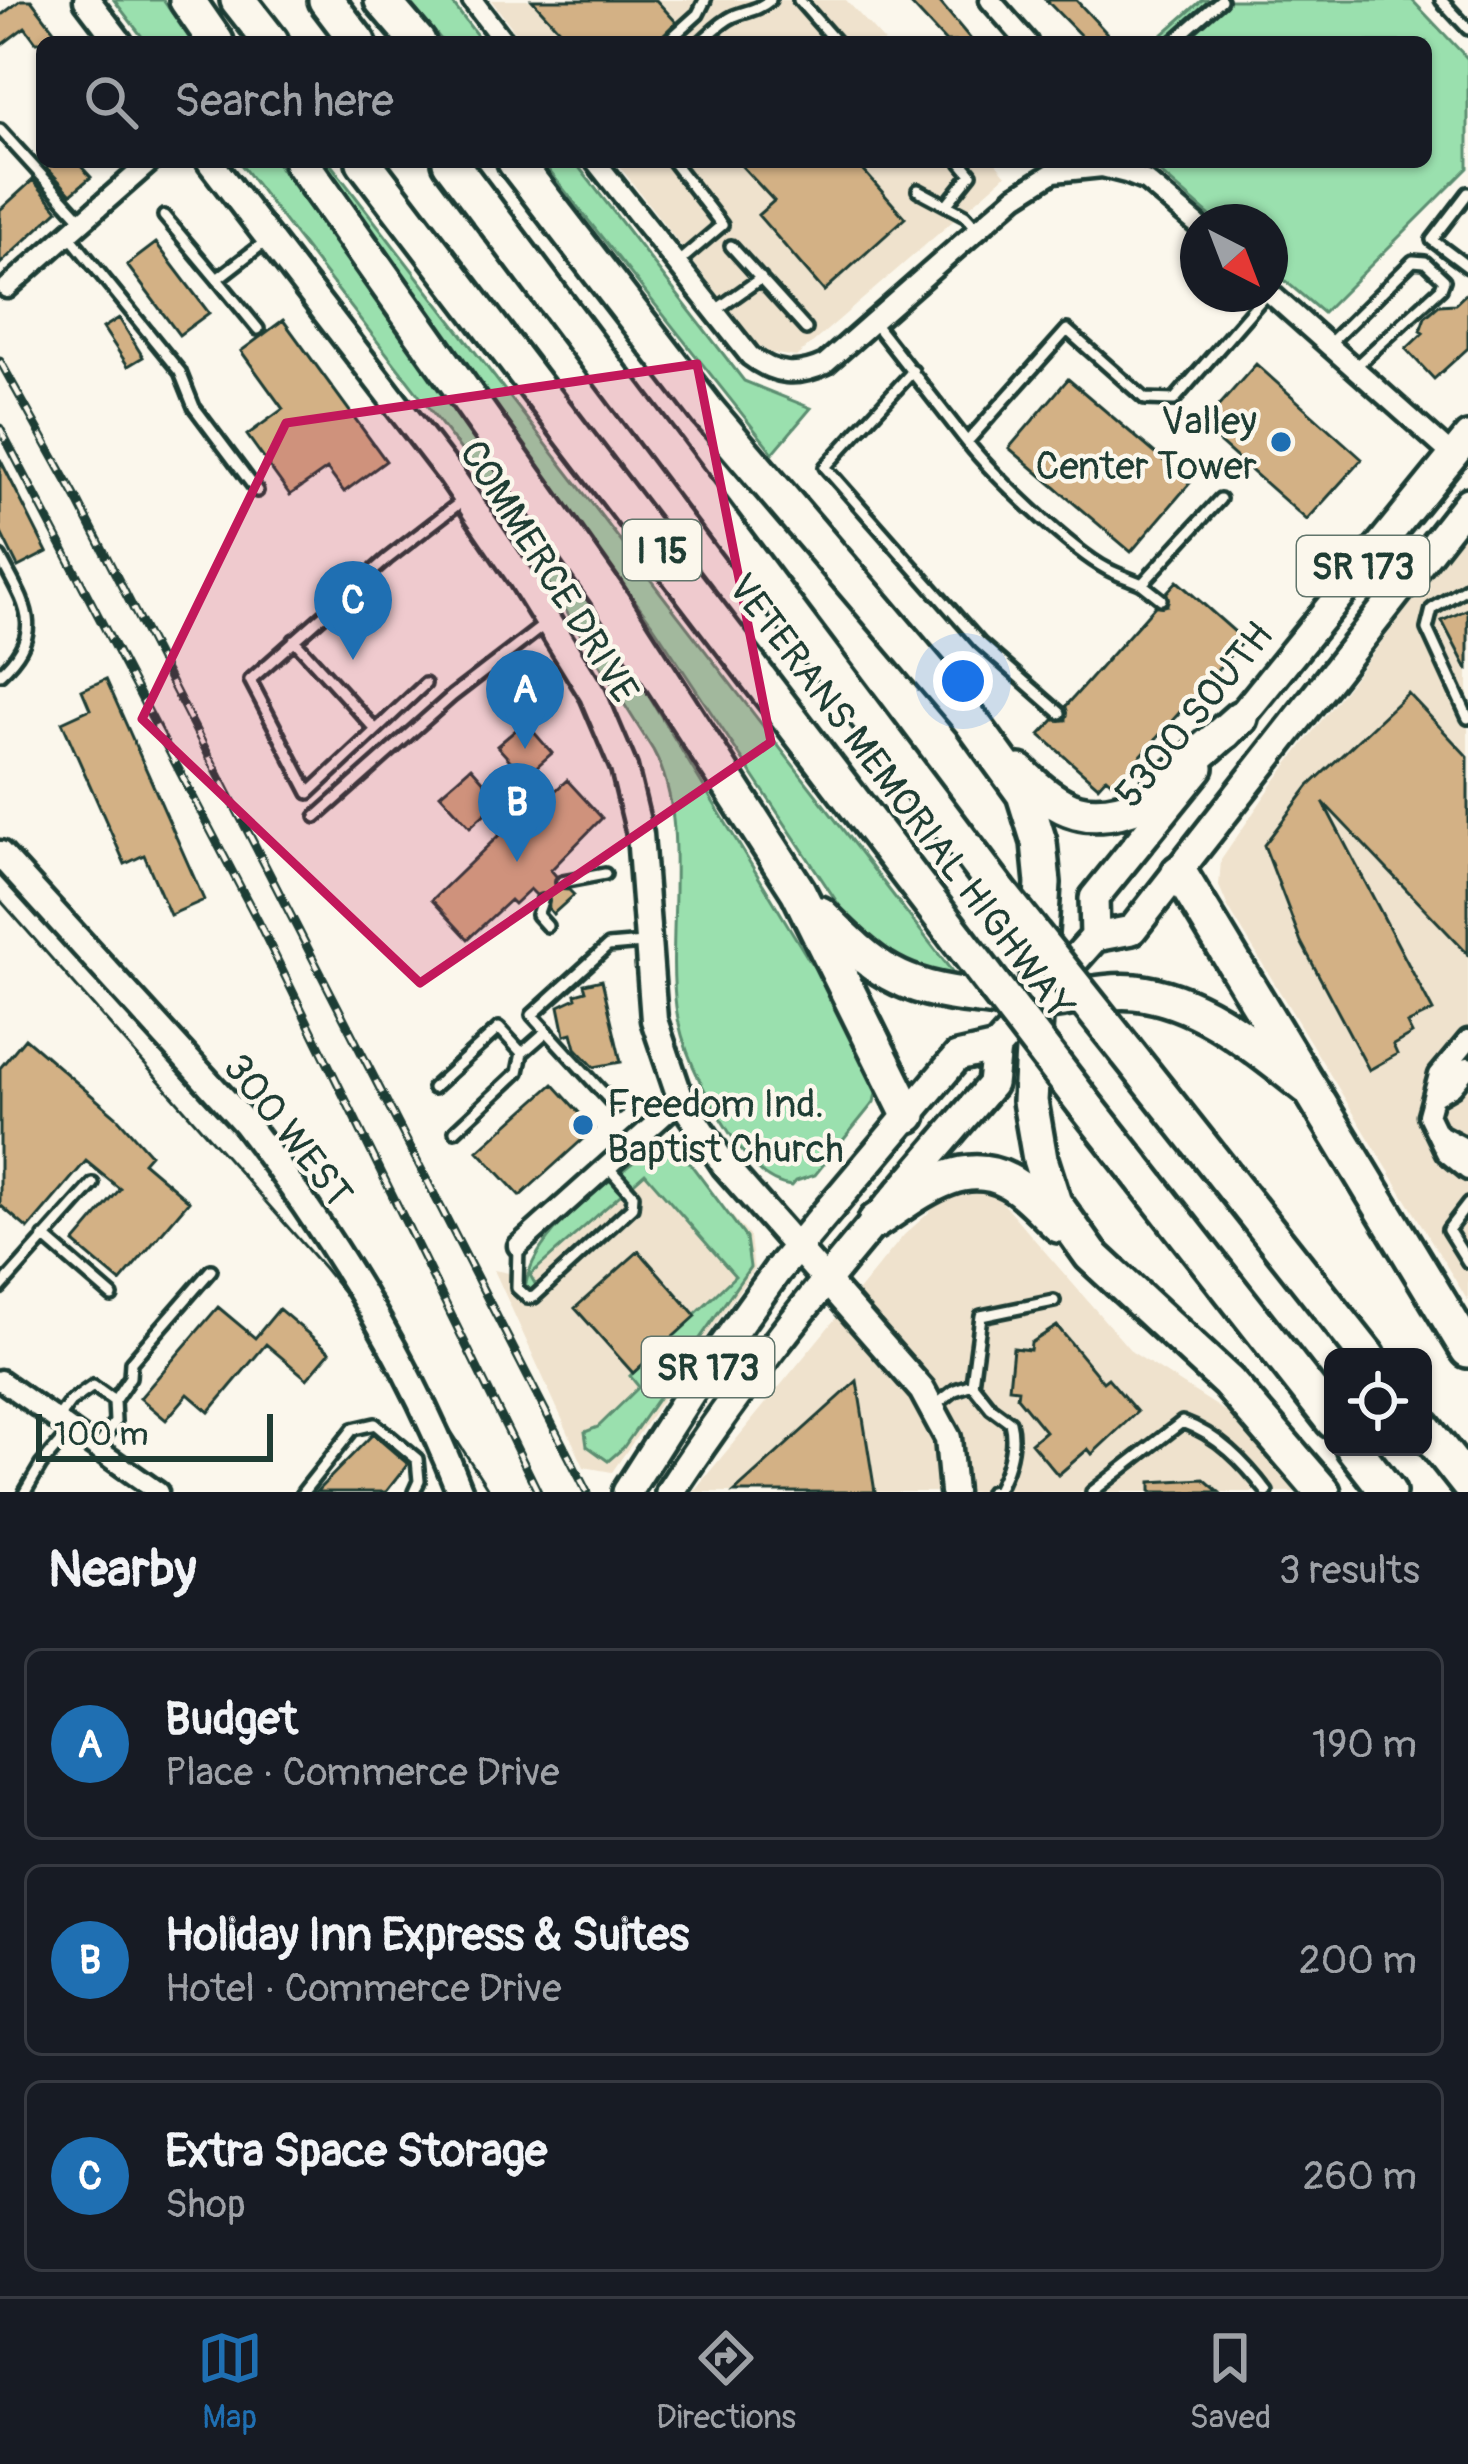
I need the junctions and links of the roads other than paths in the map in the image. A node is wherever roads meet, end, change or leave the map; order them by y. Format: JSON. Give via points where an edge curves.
{"nodes":[{"id":1,"x":87,"y":0,"type":"edge"},
{"id":2,"x":187,"y":0,"type":"edge"},
{"id":3,"x":238,"y":0,"type":"edge"},
{"id":4,"x":326,"y":0,"type":"edge"},
{"id":5,"x":382,"y":0,"type":"edge"},
{"id":6,"x":472,"y":0,"type":"edge"},
{"id":7,"x":705,"y":0,"type":"edge"},
{"id":8,"x":770,"y":0,"type":"edge"},
{"id":9,"x":799,"y":0,"type":"edge"},
{"id":10,"x":989,"y":0,"type":"edge"},
{"id":11,"x":1221,"y":0,"type":"edge"},
{"id":12,"x":1441,"y":0,"type":"edge"},
{"id":13,"x":1468,"y":29,"type":"edge"},
{"id":14,"x":114,"y":36,"type":"edge"},
{"id":15,"x":212,"y":36,"type":"edge"},
{"id":16,"x":266,"y":36,"type":"edge"},
{"id":17,"x":353,"y":36,"type":"edge"},
{"id":18,"x":413,"y":36,"type":"edge"},
{"id":19,"x":499,"y":36,"type":"edge"},
{"id":20,"x":674,"y":36,"type":"edge"},
{"id":21,"x":708,"y":36,"type":"edge"},
{"id":22,"x":831,"y":36,"type":"edge"},
{"id":23,"x":1022,"y":36,"type":"edge"},
{"id":24,"x":1180,"y":36,"type":"edge"},
{"id":25,"x":0,"y":130,"type":"edge"},
{"id":26,"x":143,"y":168,"type":"edge"},
{"id":27,"x":215,"y":168,"type":"edge"},
{"id":28,"x":305,"y":168,"type":"edge"},
{"id":29,"x":369,"y":168,"type":"edge"},
{"id":30,"x":456,"y":168,"type":"edge"},
{"id":31,"x":520,"y":168,"type":"edge"},
{"id":32,"x":601,"y":168,"type":"edge"},
{"id":33,"x":678,"y":168,"type":"edge"},
{"id":34,"x":966,"y":168,"type":"edge"},
{"id":35,"x":1092,"y":168,"type":"edge"},
{"id":36,"x":1105,"y":168,"type":"edge"},
{"id":37,"x":918,"y":190,"type":"dead end"},
{"id":38,"x":1468,"y":194,"type":"edge"},
{"id":39,"x":947,"y":205,"type":"junction"},
{"id":40,"x":1180,"y":210,"type":"edge"},
{"id":41,"x":164,"y":216,"type":"dead end"},
{"id":42,"x":75,"y":227,"type":"junction"},
{"id":43,"x":978,"y":230,"type":"junction"},
{"id":44,"x":269,"y":239,"type":"junction"},
{"id":45,"x":731,"y":246,"type":"dead end"},
{"id":46,"x":675,"y":265,"type":"junction"},
{"id":47,"x":1468,"y":267,"type":"edge"},
{"id":48,"x":760,"y":278,"type":"junction"},
{"id":49,"x":217,"y":279,"type":"junction"},
{"id":50,"x":7,"y":288,"type":"dead end"},
{"id":51,"x":1288,"y":311,"type":"edge"},
{"id":52,"x":1252,"y":312,"type":"edge"},
{"id":53,"x":712,"y":313,"type":"junction"},
{"id":54,"x":874,"y":323,"type":"junction"},
{"id":55,"x":258,"y":328,"type":"dead end"},
{"id":56,"x":806,"y":328,"type":"dead end"},
{"id":57,"x":1328,"y":345,"type":"junction"},
{"id":58,"x":1354,"y":368,"type":"junction"},
{"id":59,"x":913,"y":371,"type":"junction"},
{"id":60,"x":967,"y":442,"type":"junction"},
{"id":61,"x":1463,"y":454,"type":"edge"},
{"id":62,"x":257,"y":491,"type":"dead end"},
{"id":63,"x":466,"y":497,"type":"junction"},
{"id":64,"x":1220,"y":499,"type":"dead end"},
{"id":65,"x":1468,"y":502,"type":"edge"},
{"id":66,"x":0,"y":557,"type":"edge"},
{"id":67,"x":1142,"y":584,"type":"junction"},
{"id":68,"x":1468,"y":587,"type":"edge"},
{"id":69,"x":1161,"y":599,"type":"dead end"},
{"id":70,"x":548,"y":622,"type":"junction"},
{"id":71,"x":294,"y":640,"type":"junction"},
{"id":72,"x":0,"y":674,"type":"edge"},
{"id":73,"x":425,"y":685,"type":"dead end"},
{"id":74,"x":1060,"y":713,"type":"dead end"},
{"id":75,"x":1240,"y":718,"type":"junction"},
{"id":76,"x":1468,"y":718,"type":"edge"},
{"id":77,"x":971,"y":721,"type":"junction"},
{"id":78,"x":376,"y":730,"type":"junction"},
{"id":79,"x":316,"y":817,"type":"dead end"},
{"id":80,"x":0,"y":854,"type":"edge"},
{"id":81,"x":1179,"y":872,"type":"junction"},
{"id":82,"x":604,"y":874,"type":"dead end"},
{"id":83,"x":562,"y":883,"type":"dead end"},
{"id":84,"x":798,"y":891,"type":"junction"},
{"id":85,"x":542,"y":901,"type":"dead end"},
{"id":86,"x":547,"y":926,"type":"dead end"},
{"id":87,"x":1095,"y":937,"type":"junction"},
{"id":88,"x":648,"y":942,"type":"junction"},
{"id":89,"x":1036,"y":1003,"type":"junction"},
{"id":90,"x":547,"y":1031,"type":"junction"},
{"id":91,"x":1468,"y":1040,"type":"edge"},
{"id":92,"x":996,"y":1048,"type":"junction"},
{"id":93,"x":522,"y":1053,"type":"junction"},
{"id":94,"x":1468,"y":1067,"type":"edge"},
{"id":95,"x":434,"y":1088,"type":"dead end"},
{"id":96,"x":1311,"y":1090,"type":"junction"},
{"id":97,"x":1433,"y":1097,"type":"junction"},
{"id":98,"x":681,"y":1100,"type":"junction"},
{"id":99,"x":616,"y":1107,"type":"dead end"},
{"id":100,"x":909,"y":1115,"type":"junction"},
{"id":101,"x":455,"y":1131,"type":"dead end"},
{"id":102,"x":1438,"y":1134,"type":"junction"},
{"id":103,"x":1468,"y":1150,"type":"edge"},
{"id":104,"x":608,"y":1166,"type":"junction"},
{"id":105,"x":1468,"y":1170,"type":"edge"},
{"id":106,"x":93,"y":1184,"type":"dead end"},
{"id":107,"x":1468,"y":1204,"type":"edge"},
{"id":108,"x":876,"y":1221,"type":"junction"},
{"id":109,"x":44,"y":1238,"type":"junction"},
{"id":110,"x":518,"y":1246,"type":"joint"},
{"id":111,"x":796,"y":1247,"type":"junction"},
{"id":112,"x":1091,"y":1255,"type":"junction"},
{"id":113,"x":1468,"y":1262,"type":"edge"},
{"id":114,"x":212,"y":1270,"type":"dead end"},
{"id":115,"x":827,"y":1282,"type":"junction"},
{"id":116,"x":0,"y":1288,"type":"edge"},
{"id":117,"x":112,"y":1296,"type":"dead end"},
{"id":118,"x":1054,"y":1300,"type":"dead end"},
{"id":119,"x":1361,"y":1348,"type":"edge"},
{"id":120,"x":1468,"y":1350,"type":"edge"},
{"id":121,"x":0,"y":1380,"type":"edge"},
{"id":122,"x":973,"y":1384,"type":"junction"},
{"id":123,"x":114,"y":1401,"type":"junction"},
{"id":124,"x":933,"y":1407,"type":"junction"},
{"id":125,"x":1324,"y":1410,"type":"edge"},
{"id":126,"x":63,"y":1426,"type":"junction"},
{"id":127,"x":1432,"y":1438,"type":"edge"},
{"id":128,"x":96,"y":1450,"type":"junction"},
{"id":129,"x":1360,"y":1456,"type":"edge"},
{"id":130,"x":1468,"y":1484,"type":"edge"},
{"id":131,"x":25,"y":1492,"type":"edge"},
{"id":132,"x":158,"y":1492,"type":"edge"},
{"id":133,"x":303,"y":1492,"type":"edge"},
{"id":134,"x":414,"y":1492,"type":"edge"},
{"id":135,"x":460,"y":1492,"type":"edge"},
{"id":136,"x":627,"y":1492,"type":"edge"},
{"id":137,"x":670,"y":1492,"type":"edge"},
{"id":138,"x":954,"y":1492,"type":"edge"},
{"id":139,"x":990,"y":1492,"type":"edge"},
{"id":140,"x":1091,"y":1492,"type":"edge"},
{"id":141,"x":1268,"y":1492,"type":"edge"},
{"id":142,"x":1323,"y":1492,"type":"edge"},
{"id":143,"x":1388,"y":1492,"type":"edge"}],
"edges":[{"from":1,"to":14,"type":"street"},
{"from":2,"to":15,"type":"highway"},
{"from":3,"to":16,"type":"highway"},
{"from":4,"to":17,"type":"highway"},
{"from":5,"to":18,"type":"highway"},
{"from":6,"to":19,"type":"street"},
{"from":7,"to":20,"type":"lane"},
{"from":8,"to":21,"type":"lane"},
{"from":9,"to":22,"type":"lane"},
{"from":10,"to":23,"type":"street"},
{"from":11,"to":24,"type":"lane"},
{"from":12,"to":13,"type":"lane"},
{"from":25,"to":42,"type":"lane"},
{"from":26,"to":42,"type":"street"},
{"from":27,"to":44,"type":"street","name":"COMMERCE DRIVE"},
{"from":28,"to":84,"type":"highway","via":[[606,593]]},
{"from":29,"to":125,"type":"highway","name":"VETERANS MEMORIAL HIGHWAY","number":"I 15","bridge":true},
{"from":30,"to":119,"type":"highway","name":"VETERANS MEMORIAL HIGHWAY","number":"I 15","bridge":true,"via":[[998,890]]},
{"from":31,"to":77,"type":"highway","via":[[708,412]]},
{"from":32,"to":46,"type":"street"},
{"from":33,"to":46,"type":"lane","via":[[722,225]]},
{"from":34,"to":39,"type":"lane","via":[[971,174]]},
{"from":35,"to":43,"type":"street","via":[[1054,172]]},
{"from":36,"to":40,"type":"street","via":[[1146,181]]},
{"from":37,"to":39,"type":"lane"},
{"from":38,"to":47,"type":"lane","via":[[1432,240]]},
{"from":39,"to":43,"type":"lane"},
{"from":41,"to":49,"type":"lane"},
{"from":42,"to":50,"type":"street"},
{"from":42,"to":62,"type":"lane"},
{"from":43,"to":54,"type":"street"},
{"from":44,"to":49,"type":"lane"},
{"from":44,"to":63,"type":"street","name":"COMMERCE DRIVE"},
{"from":45,"to":48,"type":"lane"},
{"from":46,"to":53,"type":"street"},
{"from":48,"to":53,"type":"lane"},
{"from":48,"to":56,"type":"lane"},
{"from":49,"to":55,"type":"lane"},
{"from":51,"to":57,"type":"street"},
{"from":52,"to":60,"type":"lane","via":[[1174,400],[1145,399],[1067,330]]},
{"from":53,"to":54,"type":"street","via":[[750,356],[788,374],[825,364]]},
{"from":54,"to":59,"type":"lane"},
{"from":57,"to":58,"type":"street"},
{"from":57,"to":58,"type":"lane","via":[[1413,261],[1425,262],[1444,280],[1441,289]]},
{"from":58,"to":61,"type":"street"},
{"from":59,"to":60,"type":"lane"},
{"from":59,"to":74,"type":"lane","via":[[825,467],[980,644]]},
{"from":60,"to":67,"type":"lane","via":[[1079,549]]},
{"from":61,"to":75,"type":"main road","name":"5300 SOUTH","number":"SR 173"},
{"from":63,"to":70,"type":"street","name":"COMMERCE DRIVE"},
{"from":63,"to":71,"type":"lane"},
{"from":64,"to":67,"type":"lane"},
{"from":65,"to":81,"type":"main road","name":"5300 SOUTH","number":"SR 173"},
{"from":66,"to":72,"type":"lane","via":[[29,633]]},
{"from":67,"to":69,"type":"lane"},
{"from":68,"to":76,"type":"lane","via":[[1432,609],[1426,629]]},
{"from":70,"to":79,"type":"lane"},
{"from":70,"to":88,"type":"street","name":"COMMERCE DRIVE","via":[[624,767],[640,834]]},
{"from":71,"to":78,"type":"lane"},
{"from":71,"to":78,"type":"lane","via":[[250,680],[309,794]]},
{"from":73,"to":78,"type":"lane"},
{"from":75,"to":77,"type":"highway","via":[[1145,802],[1080,815],[1044,796]]},
{"from":75,"to":87,"type":"main road","name":"5300 SOUTH","number":"SR 173","via":[[1094,898]]},
{"from":77,"to":89,"type":"highway","via":[[1024,794],[1040,842]]},
{"from":80,"to":135,"type":"street","name":"300 WEST","bridge":true,"via":[[245,1123],[315,1218],[377,1318]]},
{"from":81,"to":87,"type":"main road","name":"5300 SOUTH","number":"SR 173","via":[[1132,929]]},
{"from":81,"to":96,"type":"highway"},
{"from":82,"to":83,"type":"lane"},
{"from":84,"to":89,"type":"highway","via":[[891,977],[937,992]]},
{"from":84,"to":100,"type":"highway"},
{"from":85,"to":86,"type":"lane","via":[[537,916]]},
{"from":87,"to":89,"type":"main road","name":"5300 SOUTH","number":"SR 173"},
{"from":88,"to":90,"type":"lane","via":[[608,946],[532,1016]]},
{"from":88,"to":98,"type":"street","name":"COMMERCE DRIVE","via":[[654,1020]]},
{"from":89,"to":92,"type":"main road","name":"5300 SOUTH","number":"SR 173"},
{"from":89,"to":96,"type":"highway","via":[[1134,992],[1193,1008]]},
{"from":89,"to":112,"type":"highway","via":[[1030,1101],[1040,1159],[1054,1203]]},
{"from":90,"to":93,"type":"lane"},
{"from":90,"to":99,"type":"lane"},
{"from":91,"to":97,"type":"street"},
{"from":92,"to":100,"type":"main road","name":"5300 SOUTH","number":"SR 173","via":[[957,1057]]},
{"from":92,"to":108,"type":"main road","name":"5300 SOUTH","number":"SR 173","via":[[992,1084]]},
{"from":93,"to":95,"type":"lane","via":[[499,1028]]},
{"from":93,"to":101,"type":"lane","via":[[518,1072]]},
{"from":94,"to":97,"type":"street"},
{"from":96,"to":120,"type":"highway"},
{"from":97,"to":102,"type":"street","via":[[1428,1115]]},
{"from":98,"to":104,"type":"street"},
{"from":98,"to":111,"type":"street","name":"COMMERCE DRIVE","via":[[725,1166]]},
{"from":100,"to":111,"type":"main road","name":"5300 SOUTH","number":"SR 173"},
{"from":102,"to":103,"type":"street"},
{"from":102,"to":105,"type":"street"},
{"from":104,"to":110,"type":"street"},
{"from":104,"to":110,"type":"lane","via":[[633,1195],[632,1207],[534,1297],[517,1288]]},
{"from":106,"to":109,"type":"lane"},
{"from":107,"to":113,"type":"lane","via":[[1448,1230]]},
{"from":108,"to":112,"type":"highway","via":[[940,1180],[976,1171],[1009,1181]]},
{"from":108,"to":115,"type":"main road","name":"5300 SOUTH","number":"SR 173"},
{"from":109,"to":116,"type":"lane"},
{"from":109,"to":117,"type":"lane"},
{"from":111,"to":115,"type":"street","name":"COMMERCE DRIVE"},
{"from":111,"to":136,"type":"main road","name":"5300 SOUTH","number":"SR 173"},
{"from":112,"to":142,"type":"highway","via":[[1228,1382]]},
{"from":114,"to":123,"type":"lane","via":[[131,1362]]},
{"from":115,"to":124,"type":"street","name":"COMMERCE DRIVE"},
{"from":115,"to":137,"type":"main road","name":"5300 SOUTH","number":"SR 173"},
{"from":118,"to":122,"type":"lane","via":[[981,1316]]},
{"from":121,"to":126,"type":"street"},
{"from":122,"to":124,"type":"lane"},
{"from":122,"to":139,"type":"lane","via":[[1012,1426],[1003,1478]]},
{"from":123,"to":126,"type":"lane","via":[[93,1386],[70,1402]]},
{"from":123,"to":128,"type":"lane","via":[[116,1422]]},
{"from":124,"to":138,"type":"street","name":"COMMERCE DRIVE","via":[[948,1438]]},
{"from":126,"to":128,"type":"street"},
{"from":126,"to":131,"type":"lane"},
{"from":127,"to":130,"type":"highway"},
{"from":128,"to":132,"type":"street"},
{"from":129,"to":143,"type":"highway"},
{"from":133,"to":134,"type":"lane","via":[[353,1430],[375,1424],[417,1459]]},
{"from":140,"to":141,"type":"lane","via":[[1182,1422],[1230,1450]]}]}
